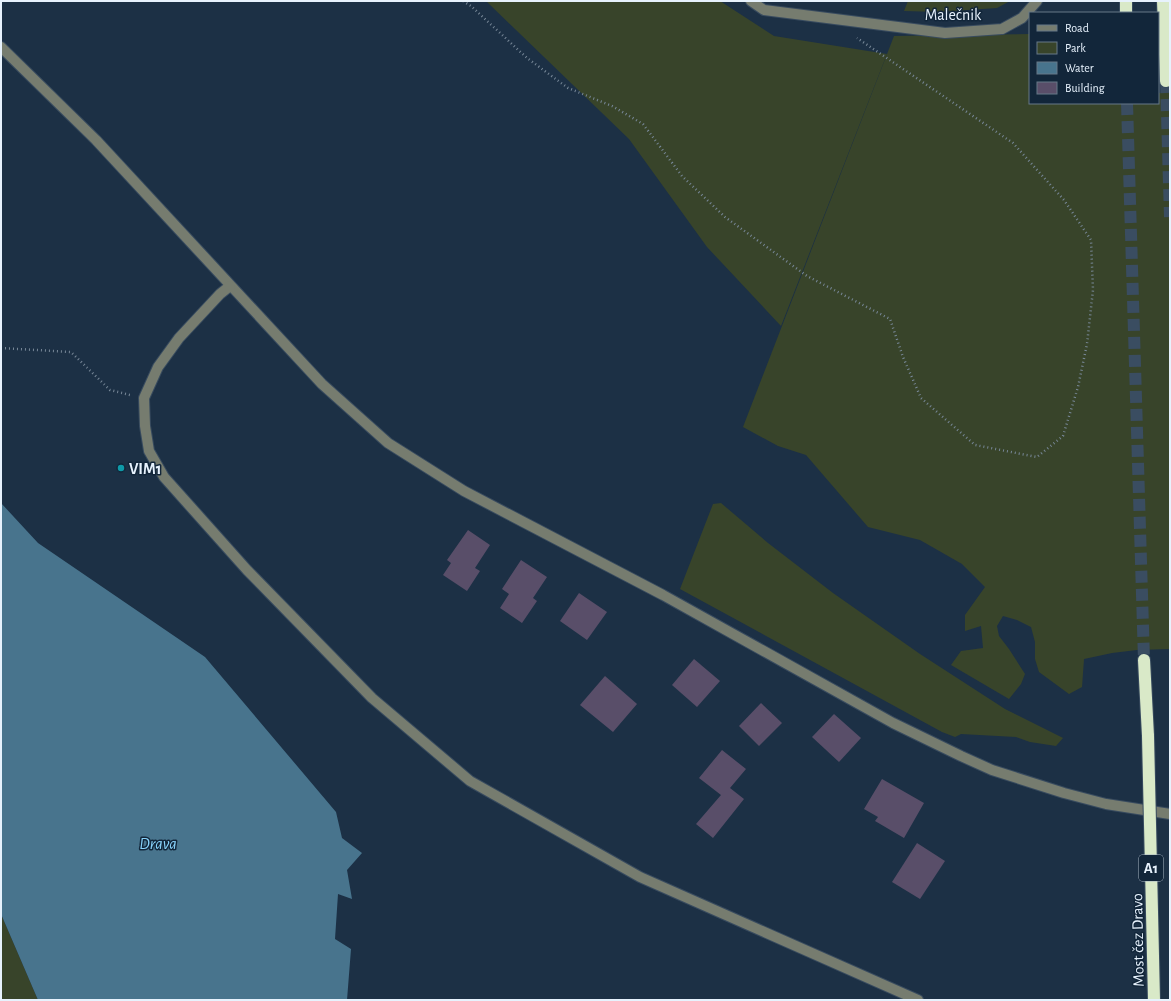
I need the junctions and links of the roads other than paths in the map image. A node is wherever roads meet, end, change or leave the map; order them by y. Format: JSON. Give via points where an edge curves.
{"nodes":[{"id":1,"x":751,"y":1,"type":"edge"},
{"id":2,"x":1037,"y":1,"type":"edge"},
{"id":3,"x":1126,"y":1,"type":"edge"},
{"id":4,"x":1163,"y":1,"type":"edge"},
{"id":5,"x":1126,"y":12,"type":"edge"},
{"id":6,"x":1,"y":47,"type":"edge"},
{"id":7,"x":1166,"y":81,"type":"dead end"},
{"id":8,"x":230,"y":286,"type":"junction"},
{"id":9,"x":1144,"y":660,"type":"tunnel mouth"},
{"id":10,"x":1170,"y":814,"type":"edge"},
{"id":11,"x":918,"y":1000,"type":"edge"},
{"id":12,"x":1154,"y":1000,"type":"edge"}],
"edges":[{"from":1,"to":2,"type":"street","name":"Malečnik","via":[[764,10],[945,33],[1002,29],[1022,18]]},
{"from":3,"to":5,"type":"highway"},
{"from":4,"to":7,"type":"highway"},
{"from":6,"to":8,"type":"street","via":[[96,140]]},
{"from":8,"to":10,"type":"street","via":[[322,384],[388,443],[464,491],[663,595],[893,723],[980,765],[1025,782],[1106,804]]},
{"from":8,"to":11,"type":"street","via":[[179,338],[158,367],[144,398],[145,426],[150,451],[164,477],[247,570],[372,698],[470,781],[640,877]]},
{"from":9,"to":12,"type":"highway","name":"Most čez Dravo","number":"A1","bridge":true}]}
